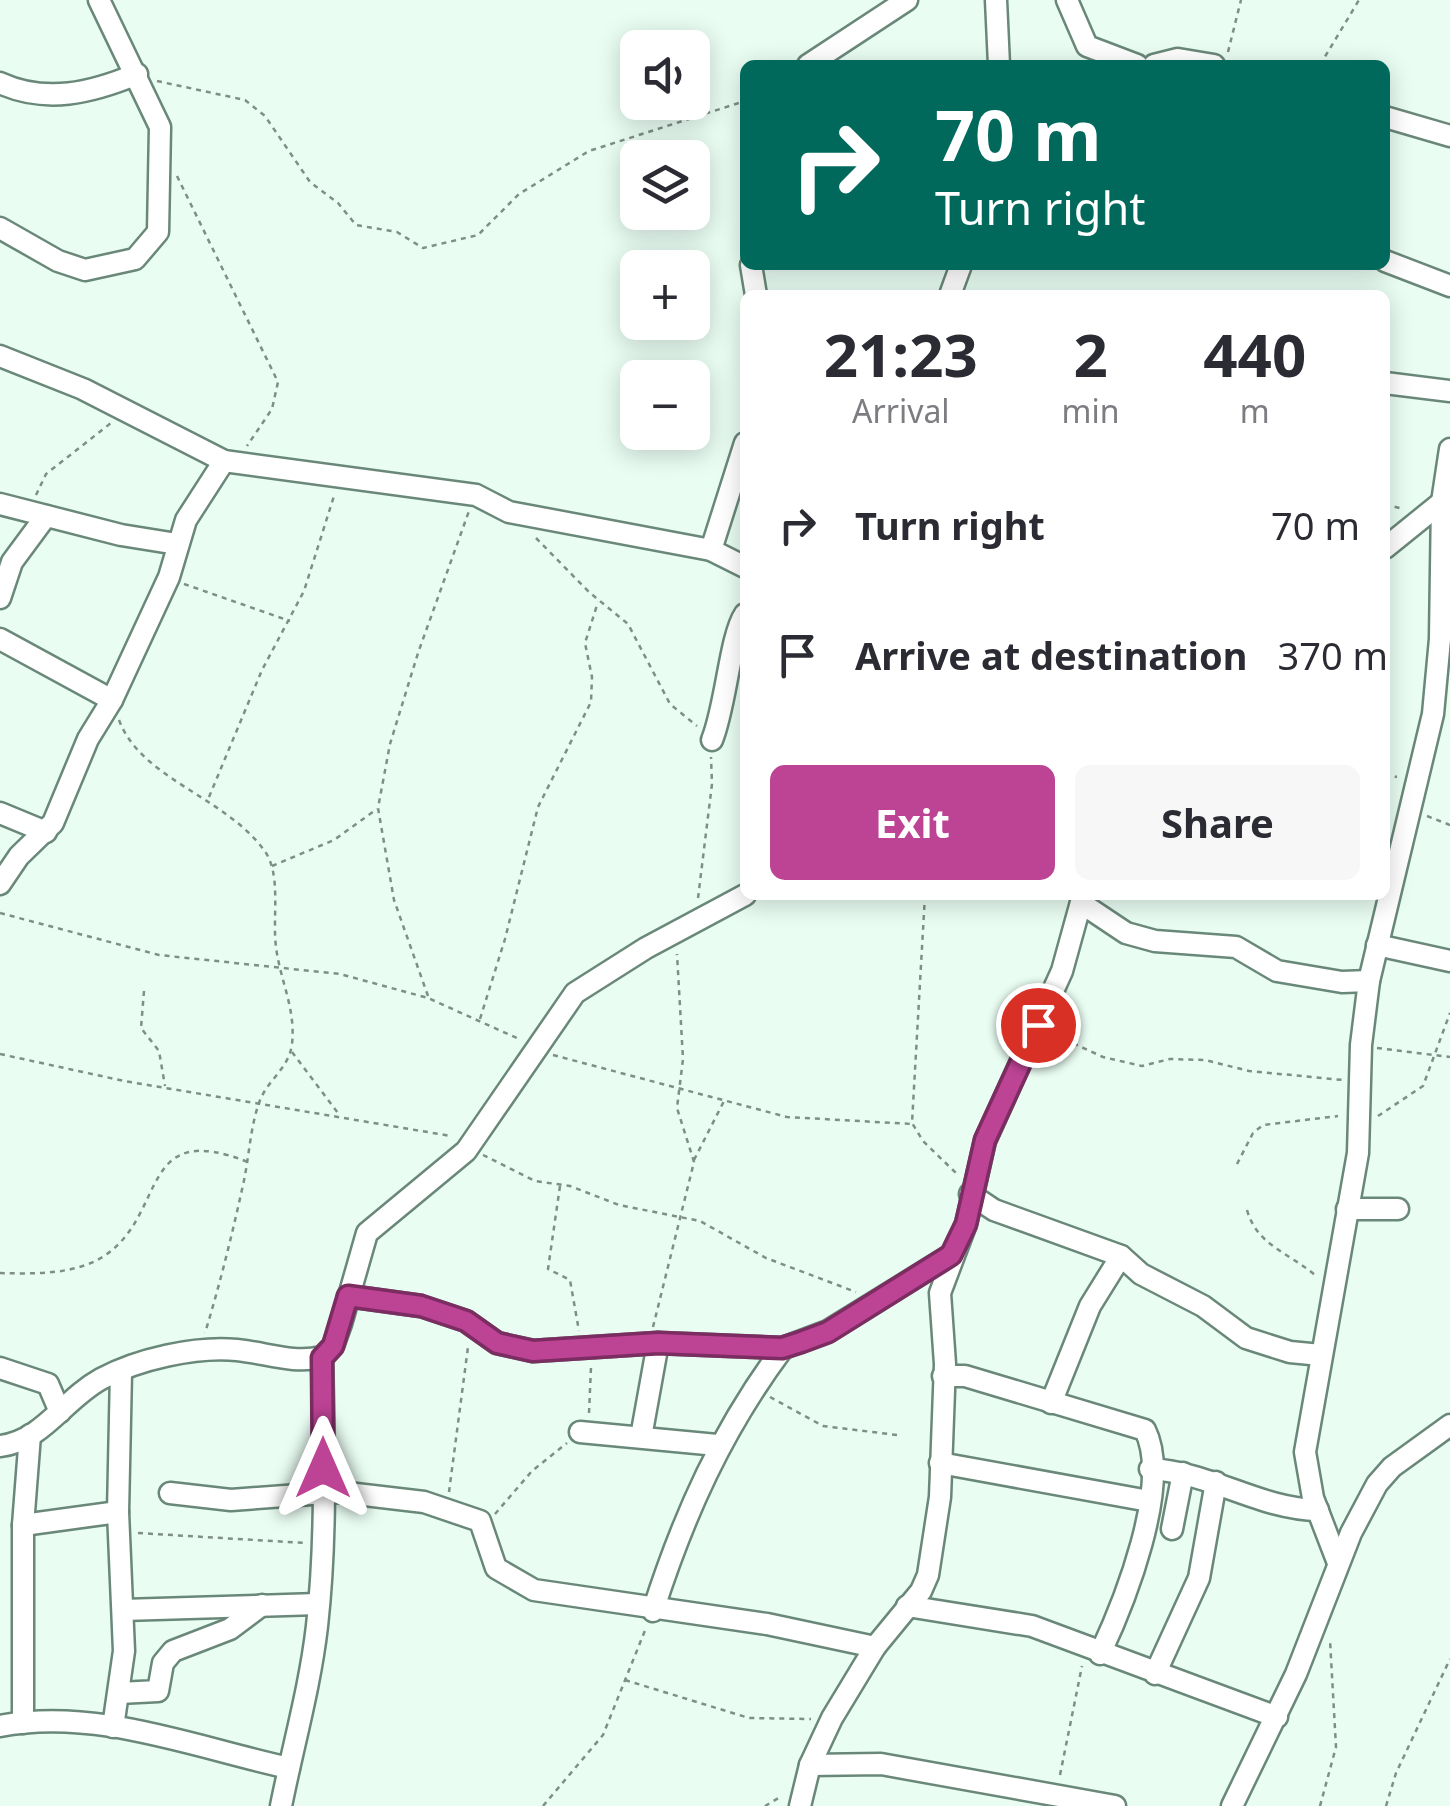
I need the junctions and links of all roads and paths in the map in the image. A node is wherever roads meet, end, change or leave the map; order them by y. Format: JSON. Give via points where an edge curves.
{"nodes":[{"id":1,"x":99,"y":0,"type":"edge"},
{"id":2,"x":907,"y":0,"type":"edge"},
{"id":3,"x":996,"y":0,"type":"edge"},
{"id":4,"x":1068,"y":0,"type":"edge"},
{"id":5,"x":1240,"y":0,"type":"edge"},
{"id":6,"x":1358,"y":0,"type":"edge"},
{"id":7,"x":816,"y":60,"type":"edge"},
{"id":8,"x":998,"y":60,"type":"edge"},
{"id":9,"x":1124,"y":60,"type":"edge"},
{"id":10,"x":1224,"y":60,"type":"edge"},
{"id":11,"x":1323,"y":60,"type":"edge"},
{"id":12,"x":136,"y":74,"type":"junction"},
{"id":13,"x":0,"y":83,"type":"edge"},
{"id":14,"x":740,"y":103,"type":"edge"},
{"id":15,"x":1390,"y":118,"type":"edge"},
{"id":16,"x":1450,"y":136,"type":"edge"},
{"id":17,"x":162,"y":148,"type":"junction"},
{"id":18,"x":0,"y":228,"type":"edge"},
{"id":19,"x":1390,"y":264,"type":"edge"},
{"id":20,"x":1450,"y":286,"type":"edge"},
{"id":21,"x":0,"y":356,"type":"edge"},
{"id":22,"x":1390,"y":385,"type":"edge"},
{"id":23,"x":1450,"y":392,"type":"edge"},
{"id":24,"x":129,"y":412,"type":"junction"},
{"id":25,"x":1450,"y":450,"type":"edge"},
{"id":26,"x":740,"y":459,"type":"edge"},
{"id":27,"x":224,"y":462,"type":"junction"},
{"id":28,"x":340,"y":478,"type":"junction"},
{"id":29,"x":476,"y":495,"type":"junction"},
{"id":30,"x":1442,"y":502,"type":"junction"},
{"id":31,"x":0,"y":504,"type":"edge"},
{"id":32,"x":39,"y":514,"type":"junction"},
{"id":33,"x":531,"y":533,"type":"dead end"},
{"id":34,"x":1445,"y":541,"type":"edge"},
{"id":35,"x":177,"y":544,"type":"junction"},
{"id":36,"x":1390,"y":544,"type":"edge"},
{"id":37,"x":711,"y":550,"type":"junction"},
{"id":38,"x":740,"y":564,"type":"edge"},
{"id":39,"x":169,"y":577,"type":"junction"},
{"id":40,"x":0,"y":598,"type":"edge"},
{"id":41,"x":599,"y":601,"type":"junction"},
{"id":42,"x":290,"y":621,"type":"junction"},
{"id":43,"x":740,"y":624,"type":"edge"},
{"id":44,"x":0,"y":638,"type":"edge"},
{"id":45,"x":112,"y":700,"type":"junction"},
{"id":46,"x":1442,"y":715,"type":"edge"},
{"id":47,"x":712,"y":740,"type":"junction"},
{"id":48,"x":208,"y":798,"type":"junction"},
{"id":49,"x":378,"y":808,"type":"junction"},
{"id":50,"x":1412,"y":809,"type":"junction"},
{"id":51,"x":0,"y":813,"type":"edge"},
{"id":52,"x":1450,"y":825,"type":"edge"},
{"id":53,"x":46,"y":832,"type":"junction"},
{"id":54,"x":272,"y":866,"type":"junction"},
{"id":55,"x":0,"y":884,"type":"edge"},
{"id":56,"x":1390,"y":894,"type":"edge"},
{"id":57,"x":740,"y":898,"type":"edge"},
{"id":58,"x":925,"y":900,"type":"edge"},
{"id":59,"x":1082,"y":900,"type":"edge"},
{"id":60,"x":1083,"y":900,"type":"edge"},
{"id":61,"x":1389,"y":900,"type":"edge"},
{"id":62,"x":0,"y":914,"type":"edge"},
{"id":63,"x":685,"y":926,"type":"junction"},
{"id":64,"x":1377,"y":945,"type":"junction"},
{"id":65,"x":1450,"y":960,"type":"edge"},
{"id":66,"x":282,"y":968,"type":"junction"},
{"id":67,"x":1369,"y":981,"type":"junction"},
{"id":68,"x":144,"y":991,"type":"dead end"},
{"id":69,"x":428,"y":998,"type":"junction"},
{"id":70,"x":1450,"y":1013,"type":"edge"},
{"id":71,"x":480,"y":1019,"type":"junction"},
{"id":72,"x":1038,"y":1025,"type":"junction"},
{"id":73,"x":1361,"y":1045,"type":"junction"},
{"id":74,"x":536,"y":1050,"type":"junction"},
{"id":75,"x":291,"y":1051,"type":"junction"},
{"id":76,"x":0,"y":1054,"type":"edge"},
{"id":77,"x":1432,"y":1056,"type":"junction"},
{"id":78,"x":1450,"y":1057,"type":"edge"},
{"id":79,"x":1359,"y":1082,"type":"junction"},
{"id":80,"x":165,"y":1087,"type":"junction"},
{"id":81,"x":679,"y":1089,"type":"junction"},
{"id":82,"x":724,"y":1099,"type":"junction"},
{"id":83,"x":258,"y":1104,"type":"junction"},
{"id":84,"x":1360,"y":1113,"type":"junction"},
{"id":85,"x":339,"y":1115,"type":"junction"},
{"id":86,"x":912,"y":1124,"type":"junction"},
{"id":87,"x":1360,"y":1138,"type":"junction"},
{"id":88,"x":471,"y":1145,"type":"junction"},
{"id":89,"x":248,"y":1162,"type":"junction"},
{"id":90,"x":694,"y":1162,"type":"junction"},
{"id":91,"x":1238,"y":1164,"type":"dead end"},
{"id":92,"x":560,"y":1184,"type":"junction"},
{"id":93,"x":970,"y":1194,"type":"junction"},
{"id":94,"x":1348,"y":1208,"type":"junction"},
{"id":95,"x":1398,"y":1209,"type":"dead end"},
{"id":96,"x":1248,"y":1210,"type":"dead end"},
{"id":97,"x":680,"y":1216,"type":"junction"},
{"id":98,"x":951,"y":1255,"type":"junction"},
{"id":99,"x":1121,"y":1256,"type":"junction"},
{"id":100,"x":0,"y":1273,"type":"edge"},
{"id":101,"x":1334,"y":1291,"type":"junction"},
{"id":102,"x":348,"y":1296,"type":"junction"},
{"id":103,"x":876,"y":1302,"type":"junction"},
{"id":104,"x":472,"y":1326,"type":"junction"},
{"id":105,"x":658,"y":1343,"type":"junction"},
{"id":106,"x":587,"y":1346,"type":"junction"},
{"id":107,"x":782,"y":1348,"type":"junction"},
{"id":108,"x":200,"y":1351,"type":"junction"},
{"id":109,"x":1321,"y":1355,"type":"junction"},
{"id":110,"x":322,"y":1358,"type":"junction"},
{"id":111,"x":0,"y":1368,"type":"edge"},
{"id":112,"x":121,"y":1372,"type":"junction"},
{"id":113,"x":944,"y":1376,"type":"junction"},
{"id":114,"x":760,"y":1378,"type":"junction"},
{"id":115,"x":1051,"y":1403,"type":"junction"},
{"id":116,"x":60,"y":1412,"type":"junction"},
{"id":117,"x":1450,"y":1425,"type":"edge"},
{"id":118,"x":580,"y":1432,"type":"junction"},
{"id":119,"x":897,"y":1435,"type":"dead end"},
{"id":120,"x":30,"y":1436,"type":"junction"},
{"id":121,"x":641,"y":1437,"type":"junction"},
{"id":122,"x":718,"y":1445,"type":"junction"},
{"id":123,"x":0,"y":1446,"type":"edge"},
{"id":124,"x":940,"y":1463,"type":"junction"},
{"id":125,"x":1150,"y":1469,"type":"junction"},
{"id":126,"x":1184,"y":1472,"type":"junction"},
{"id":127,"x":1216,"y":1482,"type":"junction"},
{"id":128,"x":322,"y":1491,"type":"junction"},
{"id":129,"x":170,"y":1493,"type":"dead end"},
{"id":130,"x":1148,"y":1500,"type":"junction"},
{"id":131,"x":448,"y":1509,"type":"junction"},
{"id":132,"x":1318,"y":1510,"type":"junction"},
{"id":133,"x":118,"y":1522,"type":"junction"},
{"id":134,"x":484,"y":1524,"type":"junction"},
{"id":135,"x":23,"y":1525,"type":"junction"},
{"id":136,"x":1172,"y":1529,"type":"dead end"},
{"id":137,"x":321,"y":1544,"type":"junction"},
{"id":138,"x":1338,"y":1563,"type":"junction"},
{"id":139,"x":318,"y":1604,"type":"junction"},
{"id":140,"x":262,"y":1605,"type":"junction"},
{"id":141,"x":908,"y":1606,"type":"junction"},
{"id":142,"x":123,"y":1610,"type":"junction"},
{"id":143,"x":653,"y":1611,"type":"junction"},
{"id":144,"x":1329,"y":1636,"type":"dead end"},
{"id":145,"x":874,"y":1648,"type":"junction"},
{"id":146,"x":1092,"y":1650,"type":"junction"},
{"id":147,"x":1450,"y":1659,"type":"edge"},
{"id":148,"x":1155,"y":1674,"type":"junction"},
{"id":149,"x":625,"y":1680,"type":"junction"},
{"id":150,"x":119,"y":1693,"type":"junction"},
{"id":151,"x":1277,"y":1717,"type":"junction"},
{"id":152,"x":832,"y":1718,"type":"junction"},
{"id":153,"x":23,"y":1723,"type":"junction"},
{"id":154,"x":0,"y":1726,"type":"edge"},
{"id":155,"x":113,"y":1727,"type":"junction"},
{"id":156,"x":810,"y":1765,"type":"junction"},
{"id":157,"x":289,"y":1768,"type":"junction"},
{"id":158,"x":1051,"y":1794,"type":"junction"},
{"id":159,"x":281,"y":1806,"type":"edge"},
{"id":160,"x":544,"y":1806,"type":"edge"},
{"id":161,"x":800,"y":1806,"type":"edge"},
{"id":162,"x":1115,"y":1806,"type":"edge"},
{"id":163,"x":1232,"y":1806,"type":"edge"},
{"id":164,"x":1320,"y":1806,"type":"edge"},
{"id":165,"x":1386,"y":1806,"type":"edge"}],
"edges":[{"from":1,"to":12,"type":"street"},
{"from":2,"to":7,"type":"street"},
{"from":3,"to":8,"type":"street"},
{"from":4,"to":9,"type":"street","via":[[1087,46]]},
{"from":5,"to":10,"type":"path"},
{"from":6,"to":11,"type":"path"},
{"from":12,"to":13,"type":"street","via":[[74,94],[20,92]]},
{"from":12,"to":14,"type":"path","via":[[245,100],[310,182],[356,225],[398,232],[424,248],[478,235],[519,194],[589,151]]},
{"from":12,"to":17,"type":"street","via":[[160,127]]},
{"from":15,"to":16,"type":"street"},
{"from":17,"to":18,"type":"street","via":[[158,232],[128,262],[85,270]]},
{"from":17,"to":27,"type":"path","via":[[278,382],[262,428]]},
{"from":19,"to":20,"type":"street"},
{"from":21,"to":24,"type":"street"},
{"from":22,"to":23,"type":"street"},
{"from":24,"to":27,"type":"street"},
{"from":24,"to":32,"type":"path","via":[[46,474]]},
{"from":25,"to":30,"type":"street"},
{"from":26,"to":37,"type":"street"},
{"from":27,"to":28,"type":"street"},
{"from":27,"to":35,"type":"street"},
{"from":28,"to":29,"type":"street"},
{"from":28,"to":42,"type":"path"},
{"from":29,"to":37,"type":"street","via":[[510,512]]},
{"from":29,"to":49,"type":"path","via":[[418,653]]},
{"from":30,"to":34,"type":"street"},
{"from":30,"to":36,"type":"street"},
{"from":31,"to":32,"type":"street"},
{"from":32,"to":35,"type":"street"},
{"from":32,"to":40,"type":"street"},
{"from":33,"to":41,"type":"path"},
{"from":34,"to":46,"type":"street"},
{"from":35,"to":39,"type":"street"},
{"from":37,"to":38,"type":"street"},
{"from":39,"to":42,"type":"path"},
{"from":39,"to":45,"type":"street"},
{"from":41,"to":47,"type":"path","via":[[634,633],[670,704]]},
{"from":41,"to":71,"type":"path","via":[[585,643],[591,702],[538,807]]},
{"from":42,"to":48,"type":"path"},
{"from":43,"to":47,"type":"street"},
{"from":44,"to":45,"type":"street"},
{"from":45,"to":48,"type":"path","via":[[132,746]]},
{"from":45,"to":53,"type":"street"},
{"from":46,"to":50,"type":"street"},
{"from":47,"to":63,"type":"path","via":[[706,848]]},
{"from":48,"to":54,"type":"path","via":[[242,825]]},
{"from":49,"to":54,"type":"path","via":[[334,840]]},
{"from":49,"to":69,"type":"path","via":[[394,900]]},
{"from":50,"to":52,"type":"path"},
{"from":50,"to":56,"type":"street"},
{"from":51,"to":53,"type":"street"},
{"from":53,"to":55,"type":"street","via":[[18,856]]},
{"from":54,"to":66,"type":"path"},
{"from":57,"to":63,"type":"street"},
{"from":58,"to":86,"type":"path"},
{"from":59,"to":72,"type":"street"},
{"from":60,"to":67,"type":"street","via":[[1115,927],[1155,941],[1236,947],[1277,971]]},
{"from":61,"to":64,"type":"street"},
{"from":62,"to":66,"type":"path","via":[[159,955]]},
{"from":63,"to":74,"type":"street","via":[[575,993]]},
{"from":63,"to":81,"type":"path"},
{"from":64,"to":65,"type":"street"},
{"from":64,"to":67,"type":"street"},
{"from":66,"to":69,"type":"path","via":[[340,974]]},
{"from":66,"to":75,"type":"path","via":[[291,1001]]},
{"from":67,"to":73,"type":"street"},
{"from":68,"to":80,"type":"path","via":[[142,1031],[159,1051]]},
{"from":69,"to":71,"type":"path"},
{"from":70,"to":77,"type":"path"},
{"from":71,"to":74,"type":"path"},
{"from":72,"to":79,"type":"path","via":[[1075,1047],[1126,1064],[1205,1060]]},
{"from":72,"to":93,"type":"street","via":[[985,1140]]},
{"from":73,"to":77,"type":"path"},
{"from":73,"to":79,"type":"street"},
{"from":74,"to":81,"type":"path"},
{"from":74,"to":88,"type":"street"},
{"from":75,"to":83,"type":"path"},
{"from":75,"to":85,"type":"path"},
{"from":76,"to":80,"type":"path"},
{"from":77,"to":78,"type":"path"},
{"from":77,"to":87,"type":"path","via":[[1421,1090],[1385,1110]]},
{"from":79,"to":84,"type":"street"},
{"from":80,"to":83,"type":"path"},
{"from":81,"to":82,"type":"path"},
{"from":81,"to":90,"type":"path","via":[[677,1108]]},
{"from":82,"to":86,"type":"path","via":[[787,1117]]},
{"from":82,"to":90,"type":"path"},
{"from":83,"to":85,"type":"path"},
{"from":83,"to":89,"type":"path"},
{"from":84,"to":87,"type":"street"},
{"from":84,"to":91,"type":"path","via":[[1262,1125]]},
{"from":85,"to":88,"type":"path"},
{"from":86,"to":93,"type":"path"},
{"from":87,"to":94,"type":"street"},
{"from":88,"to":92,"type":"path","via":[[535,1182]]},
{"from":88,"to":102,"type":"street","via":[[367,1233]]},
{"from":89,"to":100,"type":"path","via":[[182,1152],[162,1169],[110,1252],[62,1271]]},
{"from":89,"to":108,"type":"path"},
{"from":90,"to":97,"type":"path"},
{"from":92,"to":97,"type":"path","via":[[619,1205]]},
{"from":92,"to":106,"type":"path","via":[[548,1269],[570,1280]]},
{"from":93,"to":98,"type":"street","via":[[966,1224]]},
{"from":93,"to":99,"type":"street","via":[[994,1210]]},
{"from":94,"to":95,"type":"street"},
{"from":94,"to":101,"type":"street"},
{"from":96,"to":101,"type":"path","via":[[1253,1228],[1270,1246]]},
{"from":97,"to":103,"type":"path"},
{"from":97,"to":105,"type":"path","via":[[654,1319]]},
{"from":98,"to":103,"type":"street"},
{"from":98,"to":113,"type":"street","via":[[938,1311]]},
{"from":99,"to":109,"type":"street","via":[[1246,1338]]},
{"from":99,"to":115,"type":"street","via":[[1090,1306]]},
{"from":101,"to":109,"type":"street"},
{"from":102,"to":104,"type":"street","via":[[421,1306]]},
{"from":102,"to":110,"type":"street","via":[[333,1346]]},
{"from":103,"to":107,"type":"street","via":[[828,1332]]},
{"from":104,"to":106,"type":"street","via":[[512,1348]]},
{"from":104,"to":131,"type":"path"},
{"from":105,"to":106,"type":"street"},
{"from":105,"to":107,"type":"street"},
{"from":105,"to":121,"type":"street"},
{"from":106,"to":118,"type":"path","via":[[591,1402]]},
{"from":107,"to":114,"type":"street"},
{"from":108,"to":110,"type":"street"},
{"from":108,"to":112,"type":"street"},
{"from":109,"to":132,"type":"street","via":[[1305,1452]]},
{"from":110,"to":128,"type":"street"},
{"from":111,"to":116,"type":"street","via":[[48,1384]]},
{"from":112,"to":116,"type":"street","via":[[102,1378]]},
{"from":112,"to":133,"type":"street"},
{"from":113,"to":115,"type":"street","via":[[965,1376]]},
{"from":113,"to":124,"type":"street"},
{"from":114,"to":119,"type":"path","via":[[772,1400],[813,1422]]},
{"from":114,"to":122,"type":"street"},
{"from":115,"to":125,"type":"street","via":[[1145,1430]]},
{"from":116,"to":120,"type":"street"},
{"from":117,"to":138,"type":"street","via":[[1377,1484]]},
{"from":118,"to":121,"type":"street"},
{"from":118,"to":134,"type":"path","via":[[532,1471]]},
{"from":120,"to":123,"type":"street"},
{"from":120,"to":135,"type":"street"},
{"from":121,"to":122,"type":"street"},
{"from":122,"to":143,"type":"street","via":[[678,1533]]},
{"from":124,"to":130,"type":"street"},
{"from":124,"to":141,"type":"street","via":[[928,1575]]},
{"from":125,"to":126,"type":"street"},
{"from":125,"to":130,"type":"street"},
{"from":126,"to":127,"type":"street"},
{"from":126,"to":136,"type":"street"},
{"from":127,"to":132,"type":"street","via":[[1293,1509]]},
{"from":127,"to":148,"type":"street","via":[[1200,1578]]},
{"from":128,"to":129,"type":"street","via":[[232,1500]]},
{"from":128,"to":131,"type":"street"},
{"from":128,"to":137,"type":"street"},
{"from":130,"to":146,"type":"street","via":[[1139,1559]]},
{"from":131,"to":134,"type":"street"},
{"from":132,"to":138,"type":"street"},
{"from":133,"to":135,"type":"street"},
{"from":133,"to":137,"type":"path"},
{"from":133,"to":142,"type":"street"},
{"from":134,"to":143,"type":"street","via":[[490,1554],[510,1579],[534,1590]]},
{"from":135,"to":153,"type":"street"},
{"from":137,"to":139,"type":"street"},
{"from":138,"to":151,"type":"street"},
{"from":139,"to":140,"type":"street"},
{"from":139,"to":157,"type":"street","via":[[306,1703]]},
{"from":140,"to":142,"type":"street"},
{"from":140,"to":150,"type":"street","via":[[230,1629],[173,1651],[158,1691]]},
{"from":141,"to":145,"type":"street"},
{"from":141,"to":146,"type":"street","via":[[1032,1626]]},
{"from":142,"to":150,"type":"street"},
{"from":143,"to":145,"type":"street","via":[[766,1624]]},
{"from":143,"to":149,"type":"path"},
{"from":144,"to":164,"type":"path","via":[[1336,1747]]},
{"from":145,"to":152,"type":"street"},
{"from":146,"to":148,"type":"street"},
{"from":146,"to":158,"type":"path"},
{"from":147,"to":165,"type":"path"},
{"from":148,"to":151,"type":"street"},
{"from":149,"to":152,"type":"path","via":[[749,1718]]},
{"from":149,"to":160,"type":"path","via":[[603,1735]]},
{"from":150,"to":155,"type":"street"},
{"from":151,"to":163,"type":"street"},
{"from":152,"to":156,"type":"street"},
{"from":153,"to":154,"type":"street"},
{"from":153,"to":155,"type":"street"},
{"from":155,"to":157,"type":"street"},
{"from":156,"to":158,"type":"street","via":[[880,1764]]},
{"from":156,"to":161,"type":"street"},
{"from":157,"to":159,"type":"street"},
{"from":158,"to":162,"type":"street"}]}
